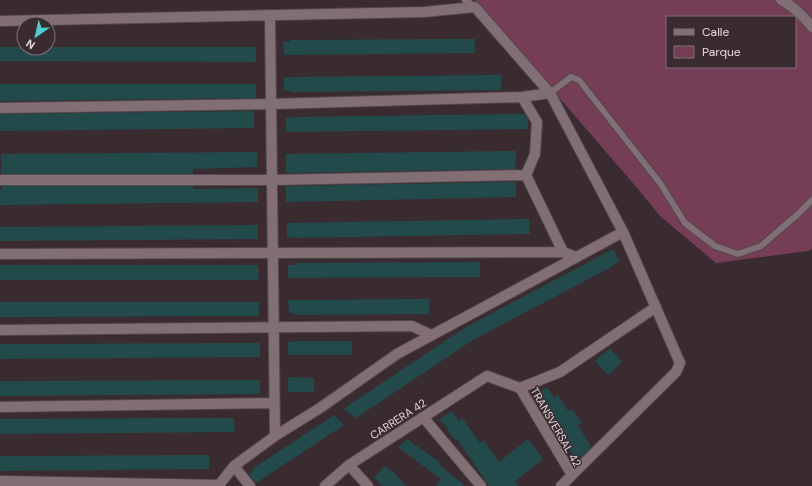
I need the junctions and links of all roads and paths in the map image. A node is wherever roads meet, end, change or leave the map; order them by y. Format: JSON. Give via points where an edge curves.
{"nodes":[{"id":1,"x":465,"y":0,"type":"edge"},
{"id":2,"x":781,"y":0,"type":"edge"},
{"id":3,"x":475,"y":7,"type":"junction"},
{"id":4,"x":270,"y":16,"type":"junction"},
{"id":5,"x":0,"y":21,"type":"edge"},
{"id":6,"x":812,"y":27,"type":"edge"},
{"id":7,"x":550,"y":92,"type":"junction"},
{"id":8,"x":522,"y":97,"type":"junction"},
{"id":9,"x":271,"y":104,"type":"junction"},
{"id":10,"x":0,"y":108,"type":"edge"},
{"id":11,"x":526,"y":175,"type":"junction"},
{"id":12,"x":0,"y":180,"type":"edge"},
{"id":13,"x":272,"y":180,"type":"junction"},
{"id":14,"x":812,"y":200,"type":"edge"},
{"id":15,"x":623,"y":232,"type":"junction"},
{"id":16,"x":563,"y":252,"type":"junction"},
{"id":17,"x":272,"y":253,"type":"junction"},
{"id":18,"x":1,"y":254,"type":"edge"},
{"id":19,"x":576,"y":257,"type":"junction"},
{"id":20,"x":656,"y":307,"type":"junction"},
{"id":21,"x":273,"y":327,"type":"junction"},
{"id":22,"x":0,"y":330,"type":"edge"},
{"id":23,"x":431,"y":335,"type":"junction"},
{"id":24,"x":487,"y":376,"type":"joint"},
{"id":25,"x":520,"y":388,"type":"junction"},
{"id":26,"x":274,"y":403,"type":"junction"},
{"id":27,"x":0,"y":407,"type":"edge"},
{"id":28,"x":423,"y":417,"type":"junction"},
{"id":29,"x":275,"y":436,"type":"junction"},
{"id":30,"x":349,"y":465,"type":"junction"},
{"id":31,"x":234,"y":466,"type":"junction"},
{"id":32,"x":572,"y":475,"type":"junction"},
{"id":33,"x":0,"y":481,"type":"edge"},
{"id":34,"x":250,"y":486,"type":"edge"},
{"id":35,"x":325,"y":486,"type":"edge"},
{"id":36,"x":368,"y":486,"type":"edge"},
{"id":37,"x":481,"y":486,"type":"edge"},
{"id":38,"x":562,"y":486,"type":"edge"}],
"edges":[{"from":1,"to":3,"type":"lane"},
{"from":2,"to":6,"type":"street"},
{"from":3,"to":4,"type":"street","via":[[424,12]]},
{"from":3,"to":7,"type":"street"},
{"from":4,"to":5,"type":"street"},
{"from":4,"to":9,"type":"street"},
{"from":7,"to":8,"type":"street"},
{"from":7,"to":14,"type":"lane","via":[[570,77],[579,80],[660,184],[685,223],[715,246],[738,254],[761,246]]},
{"from":7,"to":15,"type":"street"},
{"from":8,"to":9,"type":"street"},
{"from":8,"to":11,"type":"street","via":[[537,122],[535,154]]},
{"from":9,"to":10,"type":"street"},
{"from":9,"to":13,"type":"street"},
{"from":11,"to":13,"type":"street"},
{"from":11,"to":16,"type":"street"},
{"from":12,"to":13,"type":"street"},
{"from":13,"to":17,"type":"street"},
{"from":15,"to":19,"type":"street"},
{"from":15,"to":20,"type":"street"},
{"from":16,"to":17,"type":"street"},
{"from":16,"to":19,"type":"street"},
{"from":17,"to":18,"type":"street"},
{"from":17,"to":21,"type":"street"},
{"from":19,"to":23,"type":"street"},
{"from":20,"to":25,"type":"street","via":[[560,372]]},
{"from":20,"to":32,"type":"street","via":[[680,363],[676,372]]},
{"from":21,"to":22,"type":"street"},
{"from":21,"to":23,"type":"street","via":[[412,326]]},
{"from":21,"to":26,"type":"street"},
{"from":23,"to":29,"type":"street","via":[[397,354]]},
{"from":24,"to":25,"type":"street","name":"TRANSVERSAL 42"},
{"from":24,"to":28,"type":"street","name":"CARRERA 42"},
{"from":25,"to":32,"type":"street","name":"TRANSVERSAL 42"},
{"from":26,"to":27,"type":"street"},
{"from":26,"to":29,"type":"street"},
{"from":28,"to":30,"type":"street","name":"CARRERA 42"},
{"from":28,"to":37,"type":"street"},
{"from":29,"to":31,"type":"street"},
{"from":30,"to":35,"type":"street","name":"CARRERA 42"},
{"from":30,"to":36,"type":"street"},
{"from":31,"to":33,"type":"street","via":[[219,485]]},
{"from":31,"to":34,"type":"street"},
{"from":32,"to":38,"type":"street","name":"TRANSVERSAL 42"}]}
